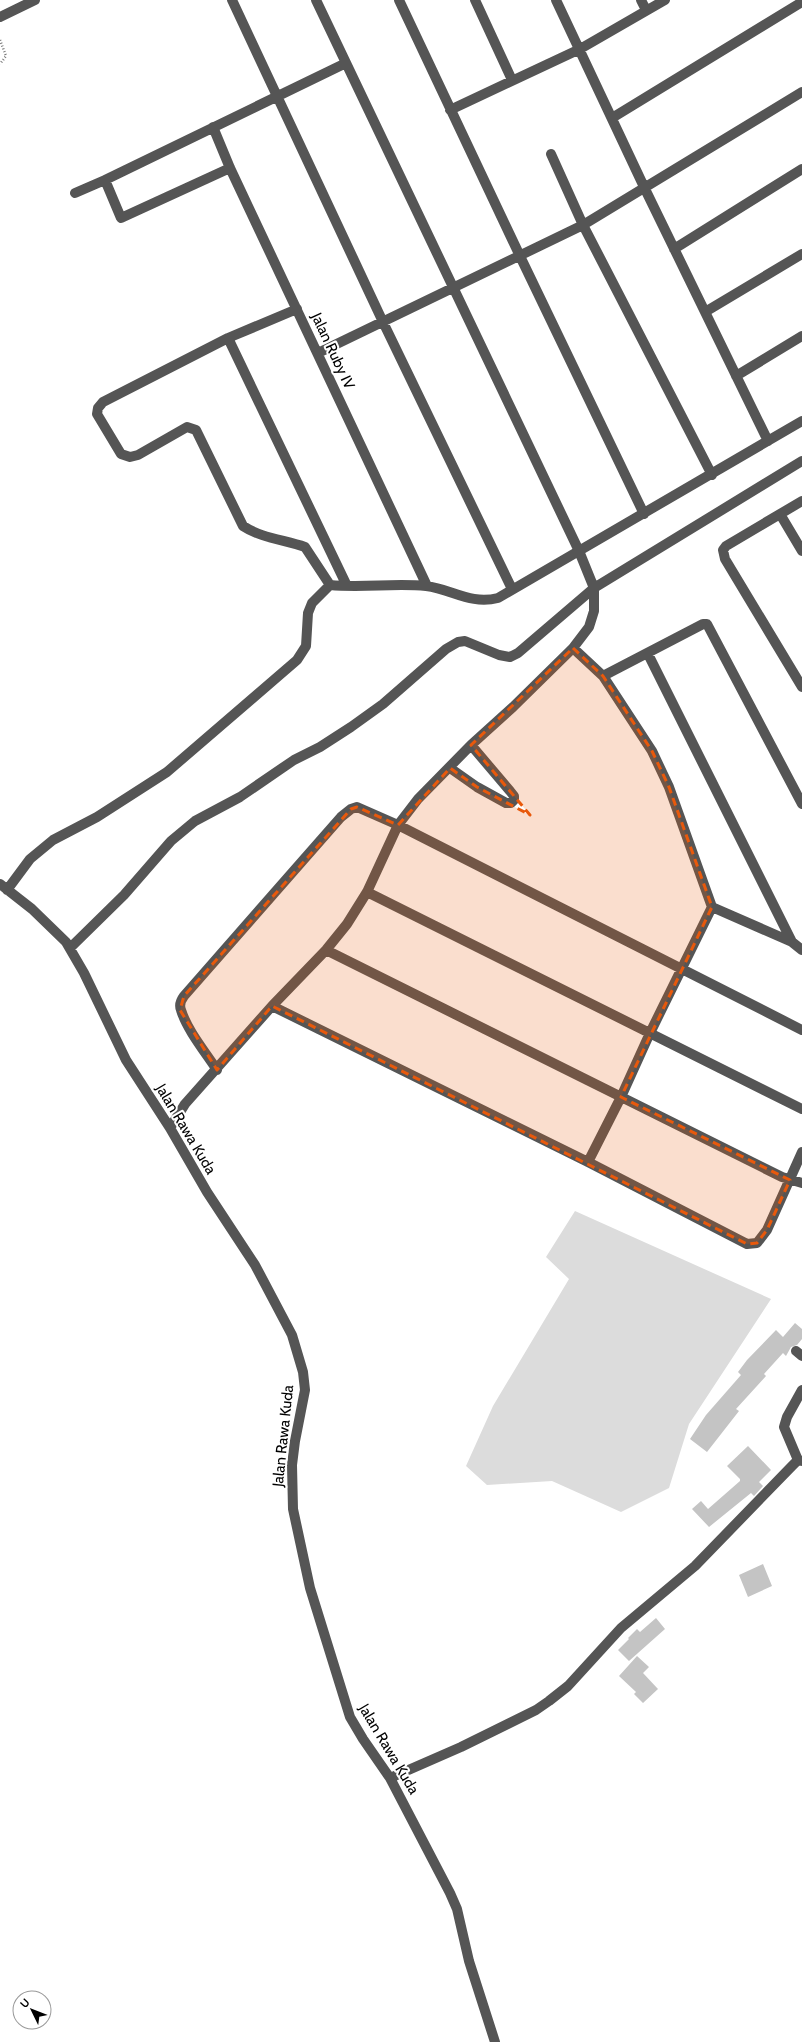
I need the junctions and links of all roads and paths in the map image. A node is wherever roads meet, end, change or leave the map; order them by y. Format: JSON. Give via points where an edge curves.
{"nodes":[{"id":1,"x":35,"y":0,"type":"edge"},
{"id":2,"x":232,"y":0,"type":"edge"},
{"id":3,"x":316,"y":0,"type":"edge"},
{"id":4,"x":399,"y":0,"type":"edge"},
{"id":5,"x":475,"y":0,"type":"edge"},
{"id":6,"x":556,"y":0,"type":"edge"},
{"id":7,"x":641,"y":0,"type":"edge"},
{"id":8,"x":665,"y":0,"type":"edge"},
{"id":9,"x":802,"y":2,"type":"edge"},
{"id":10,"x":646,"y":10,"type":"junction"},
{"id":11,"x":0,"y":17,"type":"edge"},
{"id":12,"x":0,"y":40,"type":"edge"},
{"id":13,"x":580,"y":49,"type":"junction"},
{"id":14,"x":346,"y":63,"type":"junction"},
{"id":15,"x":0,"y":64,"type":"edge"},
{"id":16,"x":512,"y":80,"type":"junction"},
{"id":17,"x":802,"y":92,"type":"edge"},
{"id":18,"x":277,"y":97,"type":"junction"},
{"id":19,"x":450,"y":110,"type":"junction"},
{"id":20,"x":612,"y":118,"type":"junction"},
{"id":21,"x":213,"y":127,"type":"junction"},
{"id":22,"x":551,"y":154,"type":"dead end"},
{"id":23,"x":230,"y":168,"type":"junction"},
{"id":24,"x":802,"y":169,"type":"edge"},
{"id":25,"x":105,"y":180,"type":"junction"},
{"id":26,"x":645,"y":188,"type":"junction"},
{"id":27,"x":75,"y":193,"type":"dead end"},
{"id":28,"x":583,"y":225,"type":"junction"},
{"id":29,"x":674,"y":249,"type":"junction"},
{"id":30,"x":519,"y":254,"type":"junction"},
{"id":31,"x":802,"y":254,"type":"edge"},
{"id":32,"x":454,"y":287,"type":"junction"},
{"id":33,"x":297,"y":309,"type":"junction"},
{"id":34,"x":705,"y":312,"type":"junction"},
{"id":35,"x":383,"y":322,"type":"junction"},
{"id":36,"x":802,"y":336,"type":"edge"},
{"id":37,"x":228,"y":338,"type":"junction"},
{"id":38,"x":318,"y":353,"type":"junction"},
{"id":39,"x":736,"y":376,"type":"junction"},
{"id":40,"x":802,"y":421,"type":"edge"},
{"id":41,"x":768,"y":441,"type":"junction"},
{"id":42,"x":802,"y":461,"type":"edge"},
{"id":43,"x":712,"y":475,"type":"junction"},
{"id":44,"x":802,"y":501,"type":"edge"},
{"id":45,"x":644,"y":514,"type":"junction"},
{"id":46,"x":780,"y":514,"type":"junction"},
{"id":47,"x":580,"y":551,"type":"junction"},
{"id":48,"x":802,"y":551,"type":"edge"},
{"id":49,"x":330,"y":585,"type":"junction"},
{"id":50,"x":347,"y":586,"type":"junction"},
{"id":51,"x":427,"y":586,"type":"junction"},
{"id":52,"x":512,"y":588,"type":"junction"},
{"id":53,"x":594,"y":588,"type":"junction"},
{"id":54,"x":573,"y":648,"type":"junction"},
{"id":55,"x":648,"y":654,"type":"junction"},
{"id":56,"x":603,"y":676,"type":"junction"},
{"id":57,"x":802,"y":687,"type":"edge"},
{"id":58,"x":471,"y":745,"type":"junction"},
{"id":59,"x":450,"y":768,"type":"junction"},
{"id":60,"x":802,"y":804,"type":"edge"},
{"id":61,"x":398,"y":825,"type":"junction"},
{"id":62,"x":3,"y":887,"type":"edge"},
{"id":63,"x":367,"y":892,"type":"junction"},
{"id":64,"x":712,"y":907,"type":"junction"},
{"id":65,"x":792,"y":942,"type":"junction"},
{"id":66,"x":70,"y":948,"type":"junction"},
{"id":67,"x":326,"y":950,"type":"junction"},
{"id":68,"x":802,"y":950,"type":"edge"},
{"id":69,"x":683,"y":969,"type":"junction"},
{"id":70,"x":272,"y":1006,"type":"junction"},
{"id":71,"x":802,"y":1030,"type":"edge"},
{"id":72,"x":650,"y":1033,"type":"junction"},
{"id":73,"x":217,"y":1070,"type":"junction"},
{"id":74,"x":621,"y":1097,"type":"junction"},
{"id":75,"x":802,"y":1109,"type":"edge"},
{"id":76,"x":170,"y":1128,"type":"junction"},
{"id":77,"x":802,"y":1152,"type":"edge"},
{"id":78,"x":588,"y":1162,"type":"junction"},
{"id":79,"x":790,"y":1180,"type":"junction"},
{"id":80,"x":802,"y":1183,"type":"edge"},
{"id":81,"x":802,"y":1390,"type":"edge"},
{"id":82,"x":800,"y":1460,"type":"edge"},
{"id":83,"x":390,"y":1778,"type":"junction"},
{"id":84,"x":495,"y":2042,"type":"edge"}],
"edges":[{"from":1,"to":11,"type":"street"},
{"from":2,"to":18,"type":"street"},
{"from":3,"to":14,"type":"street"},
{"from":4,"to":19,"type":"street"},
{"from":5,"to":16,"type":"street"},
{"from":6,"to":13,"type":"street"},
{"from":7,"to":10,"type":"street"},
{"from":8,"to":10,"type":"street"},
{"from":9,"to":20,"type":"street"},
{"from":10,"to":13,"type":"street"},
{"from":12,"to":15,"type":"path","via":[[6,56]]},
{"from":13,"to":16,"type":"street"},
{"from":13,"to":20,"type":"street"},
{"from":14,"to":18,"type":"street"},
{"from":14,"to":32,"type":"street"},
{"from":16,"to":19,"type":"street"},
{"from":17,"to":26,"type":"street"},
{"from":18,"to":21,"type":"street"},
{"from":18,"to":35,"type":"street"},
{"from":19,"to":30,"type":"street"},
{"from":20,"to":26,"type":"street"},
{"from":21,"to":23,"type":"street","name":"Jalan Ruby IV"},
{"from":21,"to":25,"type":"street"},
{"from":22,"to":28,"type":"street"},
{"from":23,"to":25,"type":"street","via":[[121,218]]},
{"from":23,"to":33,"type":"street","name":"Jalan Ruby IV"},
{"from":24,"to":29,"type":"street"},
{"from":25,"to":27,"type":"street"},
{"from":26,"to":28,"type":"street"},
{"from":26,"to":29,"type":"street"},
{"from":28,"to":30,"type":"street"},
{"from":28,"to":43,"type":"street"},
{"from":29,"to":34,"type":"street"},
{"from":30,"to":32,"type":"street"},
{"from":30,"to":45,"type":"street"},
{"from":31,"to":34,"type":"street"},
{"from":32,"to":35,"type":"street"},
{"from":32,"to":47,"type":"street"},
{"from":33,"to":37,"type":"street"},
{"from":33,"to":38,"type":"street","name":"Jalan Ruby IV"},
{"from":34,"to":39,"type":"street"},
{"from":35,"to":38,"type":"street"},
{"from":35,"to":52,"type":"street"},
{"from":36,"to":39,"type":"street"},
{"from":37,"to":49,"type":"street","via":[[103,402],[97,414],[121,454],[130,457],[187,427],[196,430],[242,526],[277,540],[305,547]]},
{"from":37,"to":50,"type":"street"},
{"from":38,"to":51,"type":"street","name":"Jalan Ruby IV"},
{"from":39,"to":41,"type":"street"},
{"from":40,"to":41,"type":"street"},
{"from":41,"to":43,"type":"street"},
{"from":42,"to":53,"type":"street"},
{"from":43,"to":45,"type":"street"},
{"from":44,"to":46,"type":"street"},
{"from":45,"to":47,"type":"street"},
{"from":46,"to":48,"type":"street"},
{"from":46,"to":57,"type":"street","via":[[726,546],[723,555]]},
{"from":47,"to":52,"type":"street"},
{"from":47,"to":53,"type":"street"},
{"from":49,"to":50,"type":"street"},
{"from":49,"to":62,"type":"street","via":[[312,603],[308,613],[306,646],[297,660],[167,772],[97,817],[53,840]]},
{"from":50,"to":51,"type":"street"},
{"from":51,"to":52,"type":"street","via":[[463,598],[486,601],[498,598]]},
{"from":53,"to":54,"type":"street","via":[[594,611],[589,627]]},
{"from":53,"to":66,"type":"street","via":[[510,657],[465,641],[446,649],[383,704],[351,727],[294,760],[240,797],[195,821],[171,841],[129,890]]},
{"from":54,"to":56,"type":"street"},
{"from":54,"to":58,"type":"street","via":[[513,708]]},
{"from":55,"to":56,"type":"street"},
{"from":55,"to":60,"type":"street","via":[[707,624]]},
{"from":55,"to":65,"type":"street"},
{"from":56,"to":64,"type":"street","via":[[661,769]]},
{"from":58,"to":59,"type":"street"},
{"from":58,"to":59,"type":"street","via":[[514,796],[514,800],[506,803]]},
{"from":59,"to":61,"type":"street","via":[[418,799]]},
{"from":61,"to":63,"type":"street"},
{"from":61,"to":69,"type":"street"},
{"from":61,"to":73,"type":"street","via":[[357,807],[347,812],[184,996],[180,1002],[180,1010]]},
{"from":62,"to":66,"type":"street","name":"Jalan Rawa Kuda","via":[[52,928]]},
{"from":63,"to":67,"type":"street","via":[[347,924]]},
{"from":63,"to":72,"type":"street"},
{"from":64,"to":65,"type":"street"},
{"from":64,"to":69,"type":"street"},
{"from":65,"to":68,"type":"street"},
{"from":66,"to":76,"type":"street","name":"Jalan Rawa Kuda","via":[[126,1060]]},
{"from":67,"to":70,"type":"street"},
{"from":67,"to":74,"type":"street"},
{"from":69,"to":71,"type":"street"},
{"from":69,"to":72,"type":"street"},
{"from":70,"to":73,"type":"street"},
{"from":70,"to":78,"type":"street"},
{"from":72,"to":74,"type":"street"},
{"from":72,"to":75,"type":"street"},
{"from":73,"to":76,"type":"street","via":[[185,1104]]},
{"from":74,"to":78,"type":"street"},
{"from":74,"to":79,"type":"street"},
{"from":76,"to":83,"type":"street","name":"Jalan Rawa Kuda","via":[[207,1192],[255,1265],[292,1335],[303,1372],[305,1390],[292,1465],[293,1509],[310,1588],[350,1717]]},
{"from":77,"to":79,"type":"street"},
{"from":78,"to":79,"type":"street","via":[[747,1244],[756,1243],[767,1230]]},
{"from":79,"to":80,"type":"street"},
{"from":81,"to":82,"type":"street","via":[[784,1427]]},
{"from":82,"to":83,"type":"street","via":[[695,1566],[621,1628],[568,1686],[549,1701],[461,1748]]},
{"from":83,"to":84,"type":"street","name":"Jalan Rawa Kuda","via":[[437,1865],[457,1909],[469,1961]]}]}
